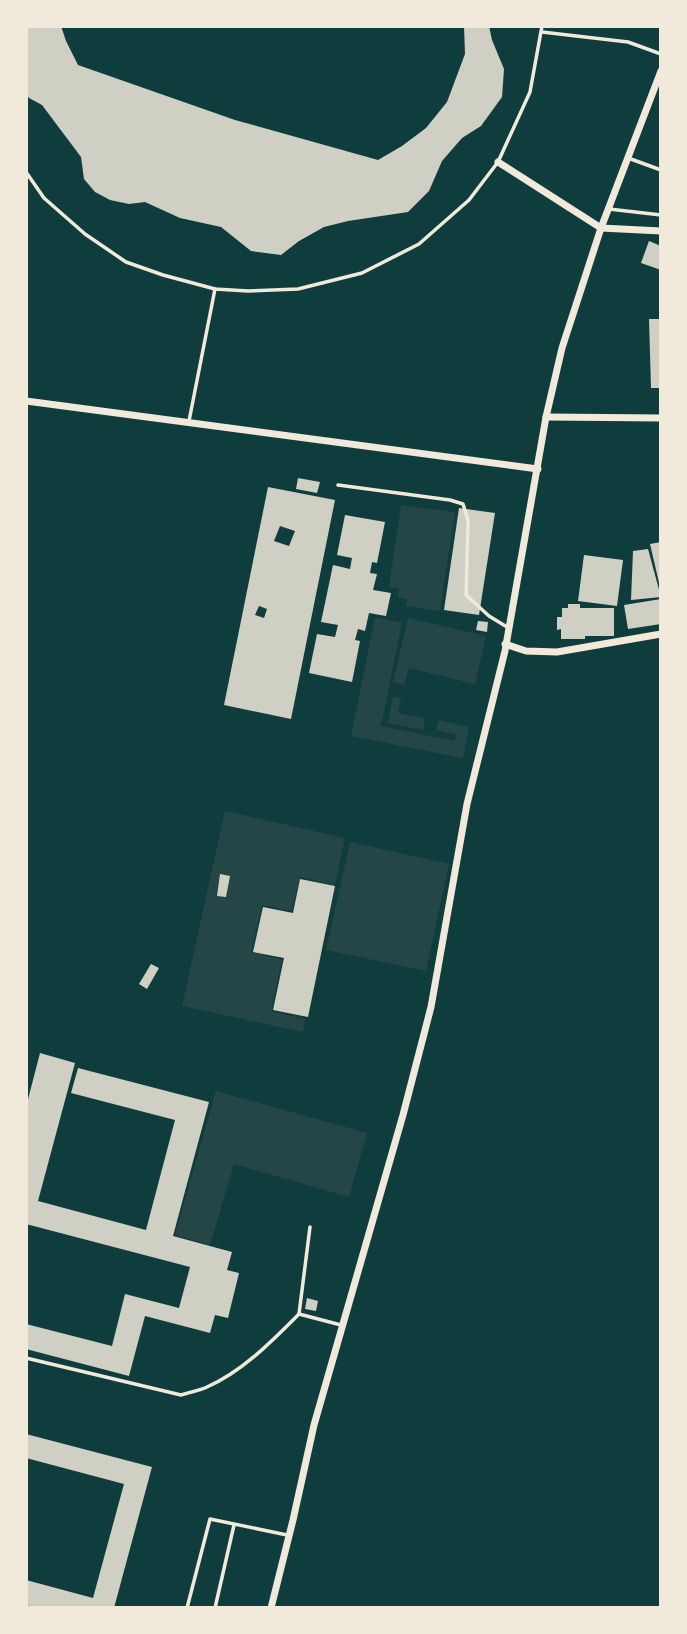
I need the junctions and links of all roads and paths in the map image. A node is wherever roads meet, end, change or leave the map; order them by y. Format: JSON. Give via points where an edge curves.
{"nodes":[{"id":1,"x":542,"y":26,"type":"edge"},
{"id":2,"x":542,"y":32,"type":"junction"},
{"id":3,"x":661,"y":54,"type":"edge"},
{"id":4,"x":661,"y":71,"type":"edge"},
{"id":5,"x":628,"y":159,"type":"junction"},
{"id":6,"x":498,"y":162,"type":"junction"},
{"id":7,"x":661,"y":170,"type":"edge"},
{"id":8,"x":26,"y":172,"type":"edge"},
{"id":9,"x":608,"y":209,"type":"junction"},
{"id":10,"x":661,"y":215,"type":"edge"},
{"id":11,"x":601,"y":228,"type":"junction"},
{"id":12,"x":661,"y":231,"type":"edge"},
{"id":13,"x":215,"y":289,"type":"junction"},
{"id":14,"x":26,"y":401,"type":"edge"},
{"id":15,"x":547,"y":417,"type":"junction"},
{"id":16,"x":661,"y":418,"type":"edge"},
{"id":17,"x":189,"y":423,"type":"junction"},
{"id":18,"x":538,"y":469,"type":"junction"},
{"id":19,"x":338,"y":485,"type":"dead end"},
{"id":20,"x":509,"y":628,"type":"junction"},
{"id":21,"x":661,"y":634,"type":"edge"},
{"id":22,"x":505,"y":644,"type":"junction"},
{"id":23,"x":310,"y":1227,"type":"dead end"},
{"id":24,"x":299,"y":1314,"type":"junction"},
{"id":25,"x":343,"y":1326,"type":"junction"},
{"id":26,"x":26,"y":1358,"type":"edge"},
{"id":27,"x":234,"y":1524,"type":"junction"},
{"id":28,"x":289,"y":1536,"type":"junction"},
{"id":29,"x":187,"y":1608,"type":"edge"},
{"id":30,"x":215,"y":1608,"type":"edge"},
{"id":31,"x":271,"y":1608,"type":"edge"}],
"edges":[{"from":1,"to":2,"type":"lane"},
{"from":2,"to":3,"type":"lane","via":[[628,42]]},
{"from":2,"to":6,"type":"lane","via":[[530,92]]},
{"from":4,"to":5,"type":"street"},
{"from":5,"to":7,"type":"lane"},
{"from":5,"to":9,"type":"street"},
{"from":6,"to":11,"type":"street"},
{"from":6,"to":13,"type":"lane","via":[[469,200],[419,244],[362,273],[298,289]]},
{"from":8,"to":13,"type":"lane","via":[[44,198],[126,262]]},
{"from":9,"to":10,"type":"lane"},
{"from":9,"to":11,"type":"street"},
{"from":11,"to":12,"type":"street"},
{"from":11,"to":15,"type":"street","via":[[562,348]]},
{"from":13,"to":17,"type":"lane"},
{"from":14,"to":17,"type":"street"},
{"from":15,"to":16,"type":"street"},
{"from":15,"to":18,"type":"street"},
{"from":17,"to":18,"type":"street"},
{"from":18,"to":20,"type":"street"},
{"from":19,"to":20,"type":"lane","via":[[463,504],[468,520],[466,594]]},
{"from":20,"to":22,"type":"street"},
{"from":21,"to":22,"type":"street","via":[[557,652],[526,651]]},
{"from":22,"to":25,"type":"street","via":[[467,804],[431,1007]]},
{"from":23,"to":24,"type":"lane"},
{"from":24,"to":25,"type":"lane"},
{"from":24,"to":26,"type":"lane","via":[[238,1369],[206,1388],[181,1395]]},
{"from":25,"to":28,"type":"street"},
{"from":27,"to":28,"type":"lane"},
{"from":27,"to":29,"type":"lane","via":[[210,1519]]},
{"from":27,"to":30,"type":"lane"},
{"from":28,"to":31,"type":"street"}]}
